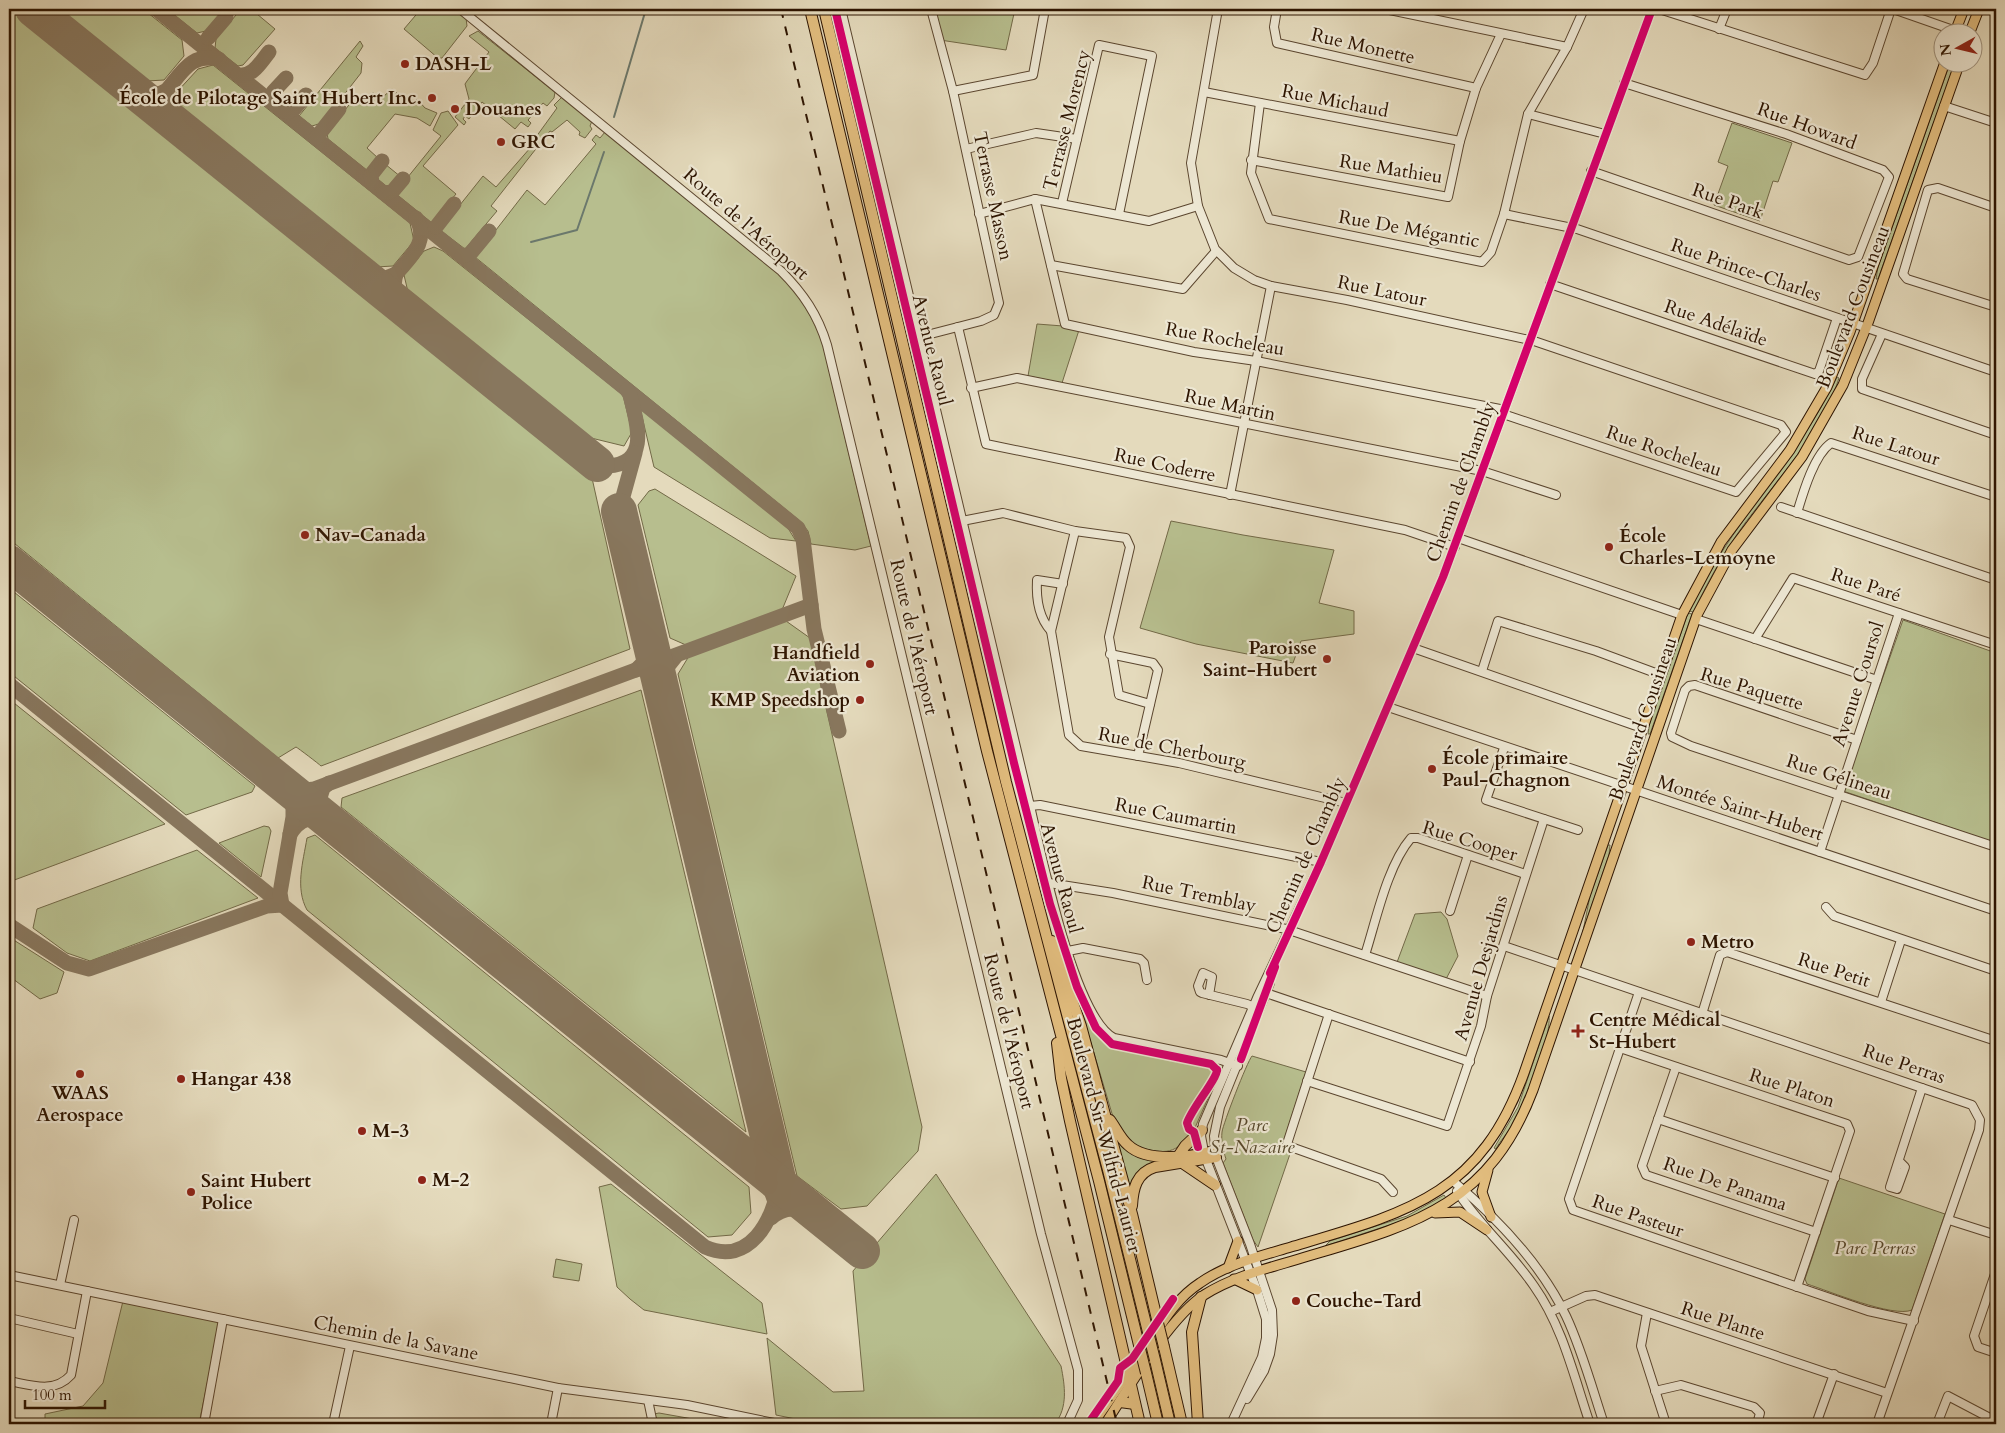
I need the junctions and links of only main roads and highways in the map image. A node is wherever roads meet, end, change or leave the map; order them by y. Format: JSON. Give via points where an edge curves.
{"nodes":[{"id":1,"x":810,"y":9,"type":"edge"},
{"id":2,"x":824,"y":9,"type":"edge"},
{"id":3,"x":1964,"y":9,"type":"edge"},
{"id":4,"x":1979,"y":9,"type":"edge"},
{"id":5,"x":1959,"y":22,"type":"edge"},
{"id":6,"x":1974,"y":22,"type":"edge"},
{"id":7,"x":1941,"y":72,"type":"edge"},
{"id":8,"x":1956,"y":72,"type":"edge"},
{"id":9,"x":1034,"y":893,"type":"junction"},
{"id":10,"x":1054,"y":1012,"type":"junction"},
{"id":11,"x":1103,"y":1110,"type":"junction"},
{"id":12,"x":1202,"y":1130,"type":"road end"},
{"id":13,"x":1210,"y":1155,"type":"road end"},
{"id":14,"x":1182,"y":1160,"type":"junction"},
{"id":15,"x":1490,"y":1164,"type":"junction"},
{"id":16,"x":1215,"y":1185,"type":"road end"},
{"id":17,"x":1132,"y":1214,"type":"junction"},
{"id":18,"x":1430,"y":1214,"type":"junction"},
{"id":19,"x":1491,"y":1217,"type":"road end"},
{"id":20,"x":1487,"y":1230,"type":"road end"},
{"id":21,"x":1238,"y":1241,"type":"road end"},
{"id":22,"x":1228,"y":1268,"type":"junction"},
{"id":23,"x":1234,"y":1279,"type":"junction"},
{"id":24,"x":1257,"y":1290,"type":"road end"},
{"id":25,"x":1201,"y":1297,"type":"junction"},
{"id":26,"x":1128,"y":1374,"type":"junction"},
{"id":27,"x":1131,"y":1386,"type":"junction"},
{"id":28,"x":1120,"y":1402,"type":"junction"},
{"id":29,"x":1135,"y":1404,"type":"junction"},
{"id":30,"x":1094,"y":1424,"type":"edge"},
{"id":31,"x":1105,"y":1424,"type":"edge"},
{"id":32,"x":1140,"y":1424,"type":"edge"},
{"id":33,"x":1158,"y":1424,"type":"edge"},
{"id":34,"x":1170,"y":1424,"type":"edge"},
{"id":35,"x":1182,"y":1424,"type":"edge"},
{"id":36,"x":1198,"y":1424,"type":"edge"}],
"edges":[{"from":1,"to":10,"type":"highway","name":"Boulevard Sir-Wilfrid-Laurier","via":[[966,665]]},
{"from":2,"to":9,"type":"highway","name":"Boulevard Sir-Wilfrid-Laurier"},
{"from":3,"to":5,"type":"main road"},
{"from":4,"to":6,"type":"main road"},
{"from":7,"to":22,"type":"main road","name":"Boulevard Cousineau","via":[[1836,369],[1787,455],[1727,533],[1682,615],[1509,1112],[1488,1146],[1452,1182],[1428,1199],[1396,1214]]},
{"from":8,"to":15,"type":"main road","name":"Boulevard Cousineau","via":[[1843,385],[1798,463],[1732,550],[1696,619],[1524,1112]]},
{"from":9,"to":11,"type":"highway","via":[[1068,982]]},
{"from":9,"to":34,"type":"highway","name":"Boulevard Sir-Wilfrid-Laurier","bridge":true,"via":[[1100,1137]]},
{"from":10,"to":26,"type":"highway","via":[[1061,1078]]},
{"from":10,"to":33,"type":"highway","name":"Boulevard Sir-Wilfrid-Laurier","bridge":true,"via":[[1102,1190]]},
{"from":11,"to":14,"type":"highway","via":[[1121,1138],[1136,1151],[1151,1157]]},
{"from":11,"to":17,"type":"highway"},
{"from":12,"to":14,"type":"highway","via":[[1185,1146]]},
{"from":13,"to":14,"type":"highway"},
{"from":14,"to":16,"type":"highway"},
{"from":14,"to":17,"type":"highway","via":[[1143,1173],[1133,1190]]},
{"from":15,"to":18,"type":"main road","name":"Boulevard Cousineau","via":[[1461,1192]]},
{"from":15,"to":19,"type":"main road","via":[[1482,1192]]},
{"from":17,"to":35,"type":"highway","bridge":true},
{"from":18,"to":20,"type":"main road","via":[[1458,1211]]},
{"from":18,"to":23,"type":"main road","name":"Boulevard Cousineau","via":[[1393,1230]]},
{"from":21,"to":22,"type":"main road"},
{"from":22,"to":26,"type":"main road","via":[[1195,1286],[1178,1302]]},
{"from":23,"to":24,"type":"main road"},
{"from":23,"to":25,"type":"main road"},
{"from":25,"to":27,"type":"main road","via":[[1177,1320]]},
{"from":25,"to":36,"type":"highway","via":[[1192,1332]]},
{"from":26,"to":27,"type":"highway"},
{"from":26,"to":30,"type":"main road"},
{"from":27,"to":28,"type":"main road"},
{"from":27,"to":29,"type":"highway"},
{"from":28,"to":29,"type":"highway"},
{"from":28,"to":31,"type":"main road"},
{"from":29,"to":32,"type":"highway"}]}
